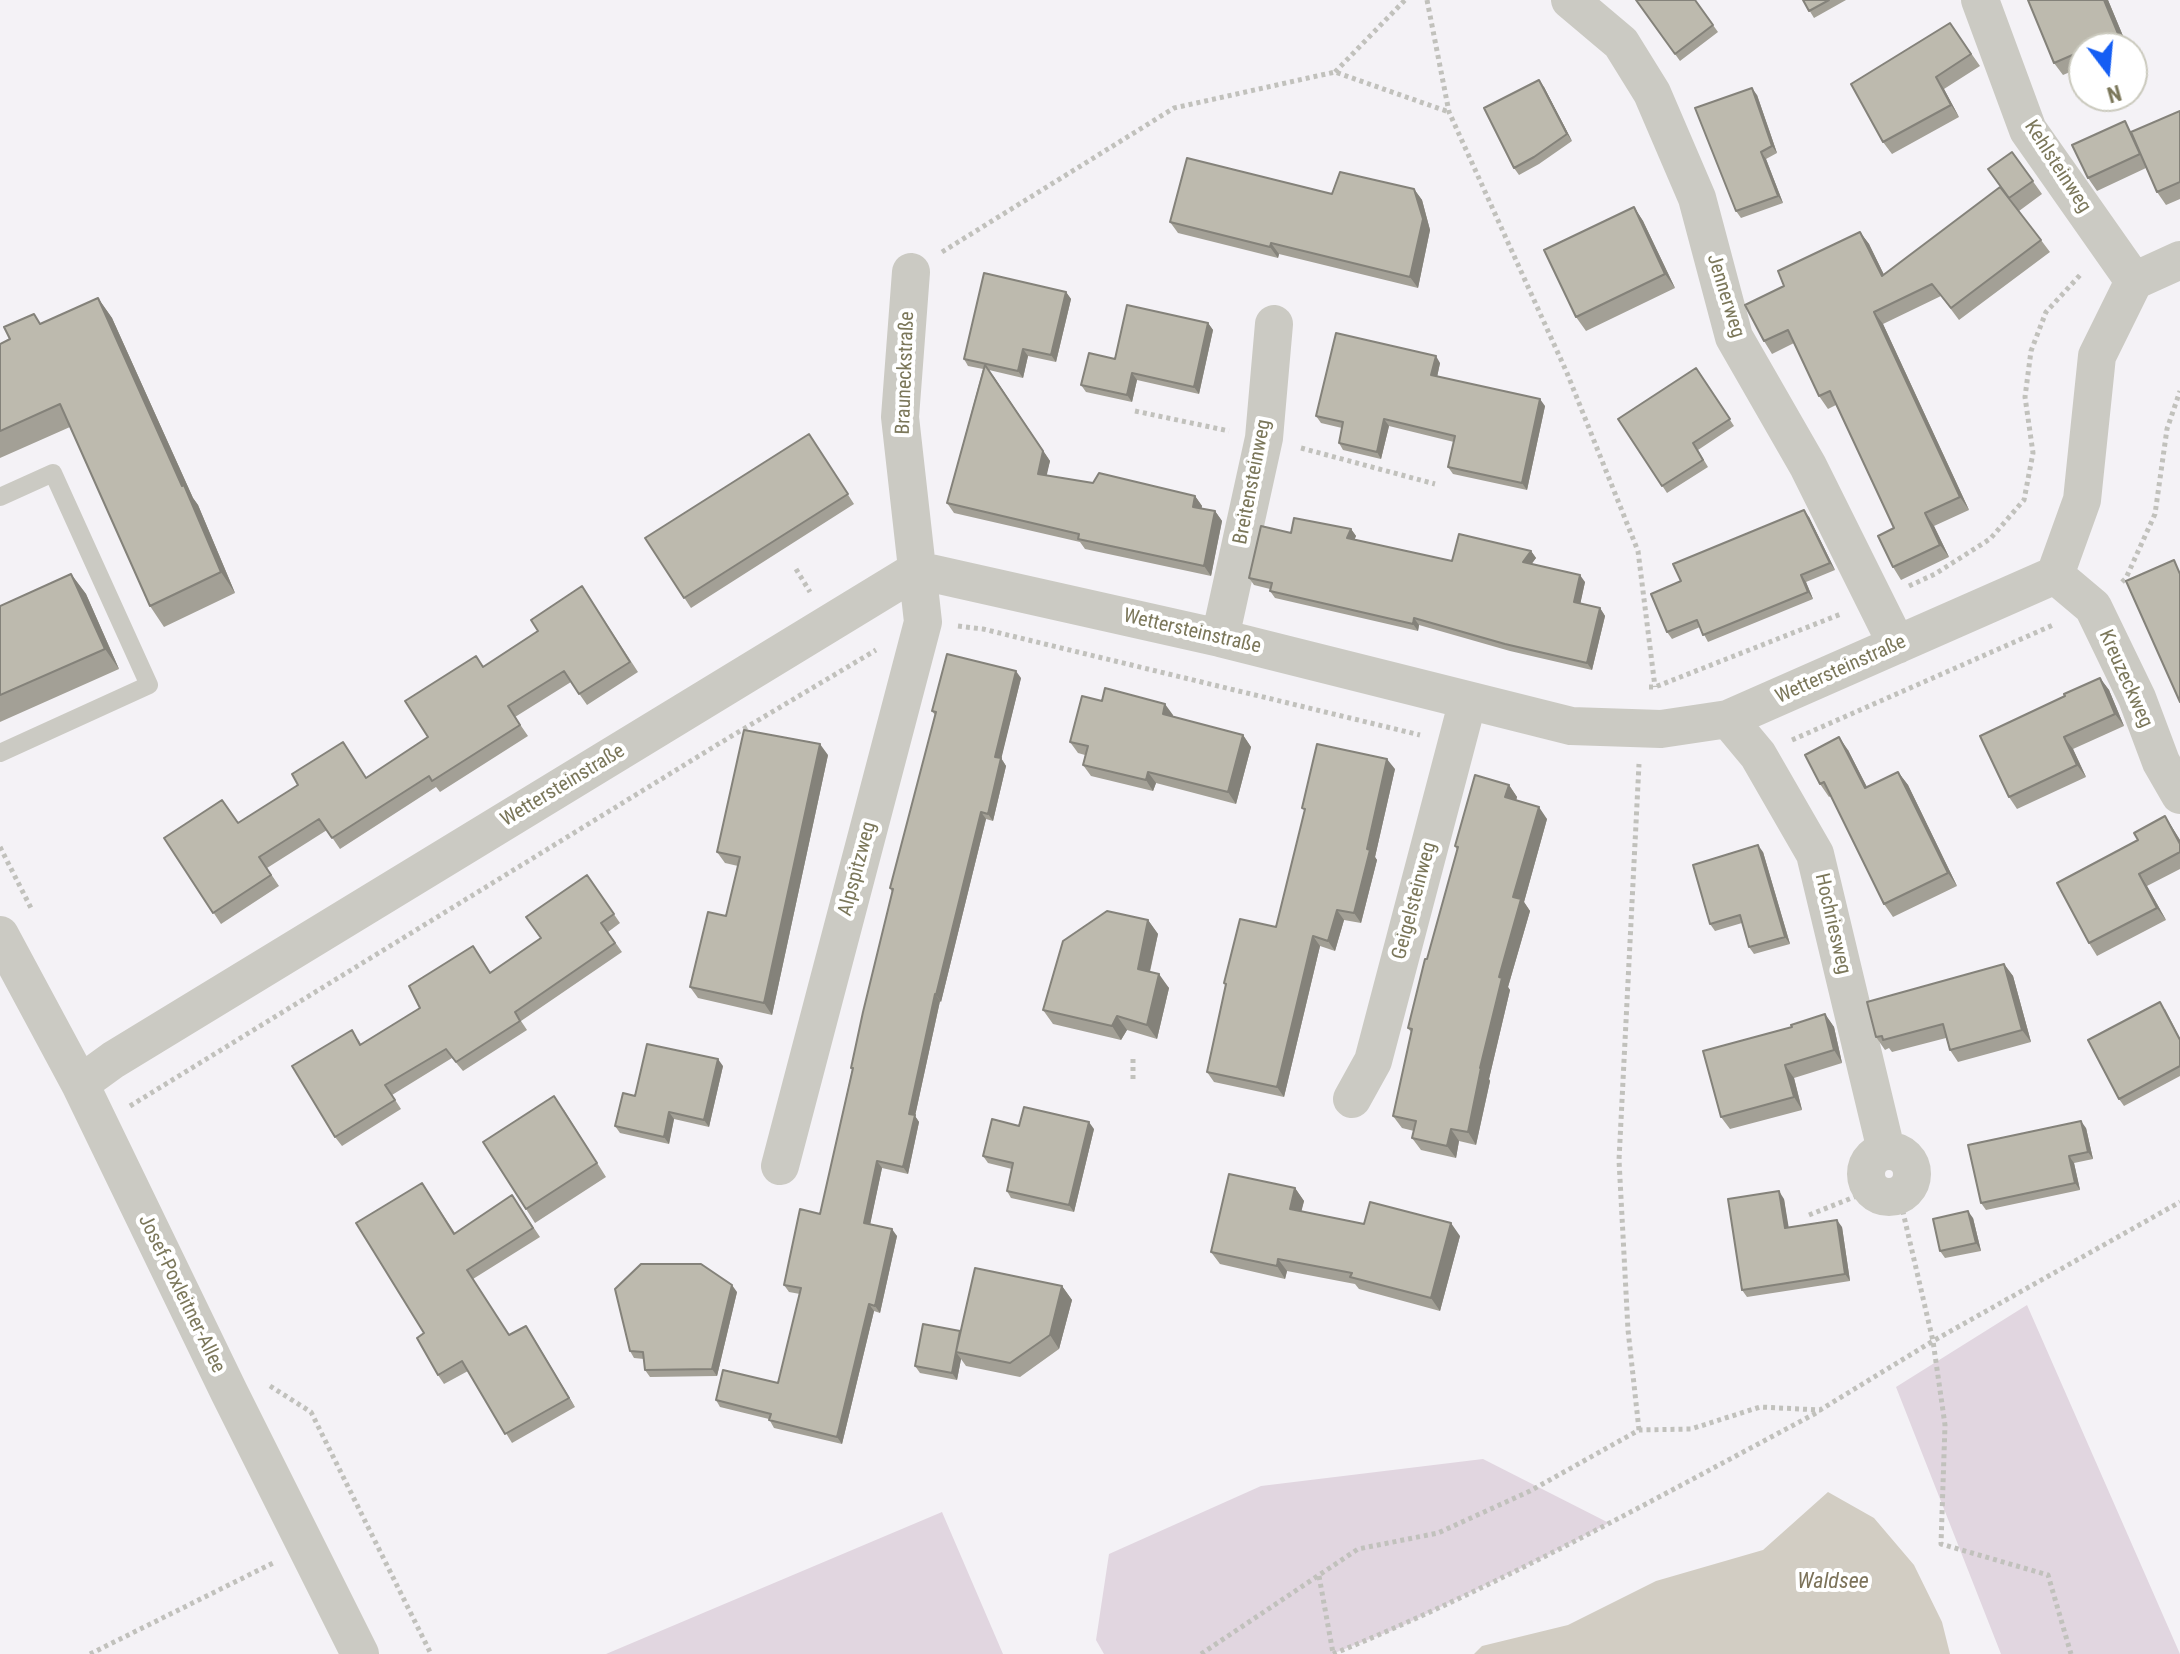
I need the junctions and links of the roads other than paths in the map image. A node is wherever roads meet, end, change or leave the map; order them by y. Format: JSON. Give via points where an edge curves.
{"nodes":[{"id":1,"x":1570,"y":0,"type":"edge"},
{"id":2,"x":1980,"y":0,"type":"edge"},
{"id":3,"x":2180,"y":260,"type":"edge"},
{"id":4,"x":911,"y":272,"type":"road end"},
{"id":5,"x":2134,"y":281,"type":"junction"},
{"id":6,"x":1274,"y":324,"type":"dead end"},
{"id":7,"x":0,"y":497,"type":"edge"},
{"id":8,"x":917,"y":570,"type":"junction"},
{"id":9,"x":2055,"y":575,"type":"junction"},
{"id":10,"x":1220,"y":638,"type":"junction"},
{"id":11,"x":1897,"y":645,"type":"junction"},
{"id":12,"x":1468,"y":700,"type":"junction"},
{"id":13,"x":1728,"y":719,"type":"junction"},
{"id":14,"x":0,"y":753,"type":"edge"},
{"id":15,"x":2180,"y":795,"type":"edge"},
{"id":16,"x":0,"y":935,"type":"edge"},
{"id":17,"x":80,"y":1084,"type":"junction"},
{"id":18,"x":1352,"y":1099,"type":"dead end"},
{"id":19,"x":780,"y":1166,"type":"dead end"},
{"id":20,"x":1885,"y":1193,"type":"road end"},
{"id":21,"x":360,"y":1654,"type":"edge"}],
"edges":[{"from":1,"to":11,"type":"street","name":"Jennerweg","via":[[1621,43],[1652,93],[1697,198],[1734,337],[1808,466]]},
{"from":2,"to":5,"type":"street","name":"Kehlsteinweg","via":[[2028,130]]},
{"from":3,"to":5,"type":"street"},
{"from":4,"to":8,"type":"street","name":"Brauneckstraße","via":[[900,417]]},
{"from":5,"to":9,"type":"street","via":[[2097,356],[2082,500]]},
{"from":6,"to":10,"type":"street","name":"Breitensteinweg","via":[[1264,438]]},
{"from":7,"to":14,"type":"lane","via":[[53,473],[149,685]]},
{"from":8,"to":10,"type":"street","name":"Wettersteinstraße"},
{"from":8,"to":17,"type":"street","name":"Wettersteinstraße"},
{"from":8,"to":19,"type":"street","name":"Alpspitzweg","via":[[923,622]]},
{"from":9,"to":11,"type":"street","name":"Wettersteinstraße"},
{"from":9,"to":15,"type":"street","name":"Kreuzeckweg","via":[[2093,607]]},
{"from":10,"to":12,"type":"street","name":"Wettersteinstraße"},
{"from":11,"to":13,"type":"street","name":"Wettersteinstraße"},
{"from":12,"to":13,"type":"street","name":"Wettersteinstraße","via":[[1571,726],[1661,729]]},
{"from":12,"to":18,"type":"street","name":"Geigelsteinweg","via":[[1373,1061]]},
{"from":13,"to":20,"type":"street","name":"Hochriesweg","via":[[1758,755],[1815,854],[1886,1150],[1867,1164],[1866,1180]]},
{"from":16,"to":17,"type":"street","name":"Josef-Poxleitner-Allee"},
{"from":17,"to":21,"type":"street","name":"Josef-Poxleitner-Allee"}]}
